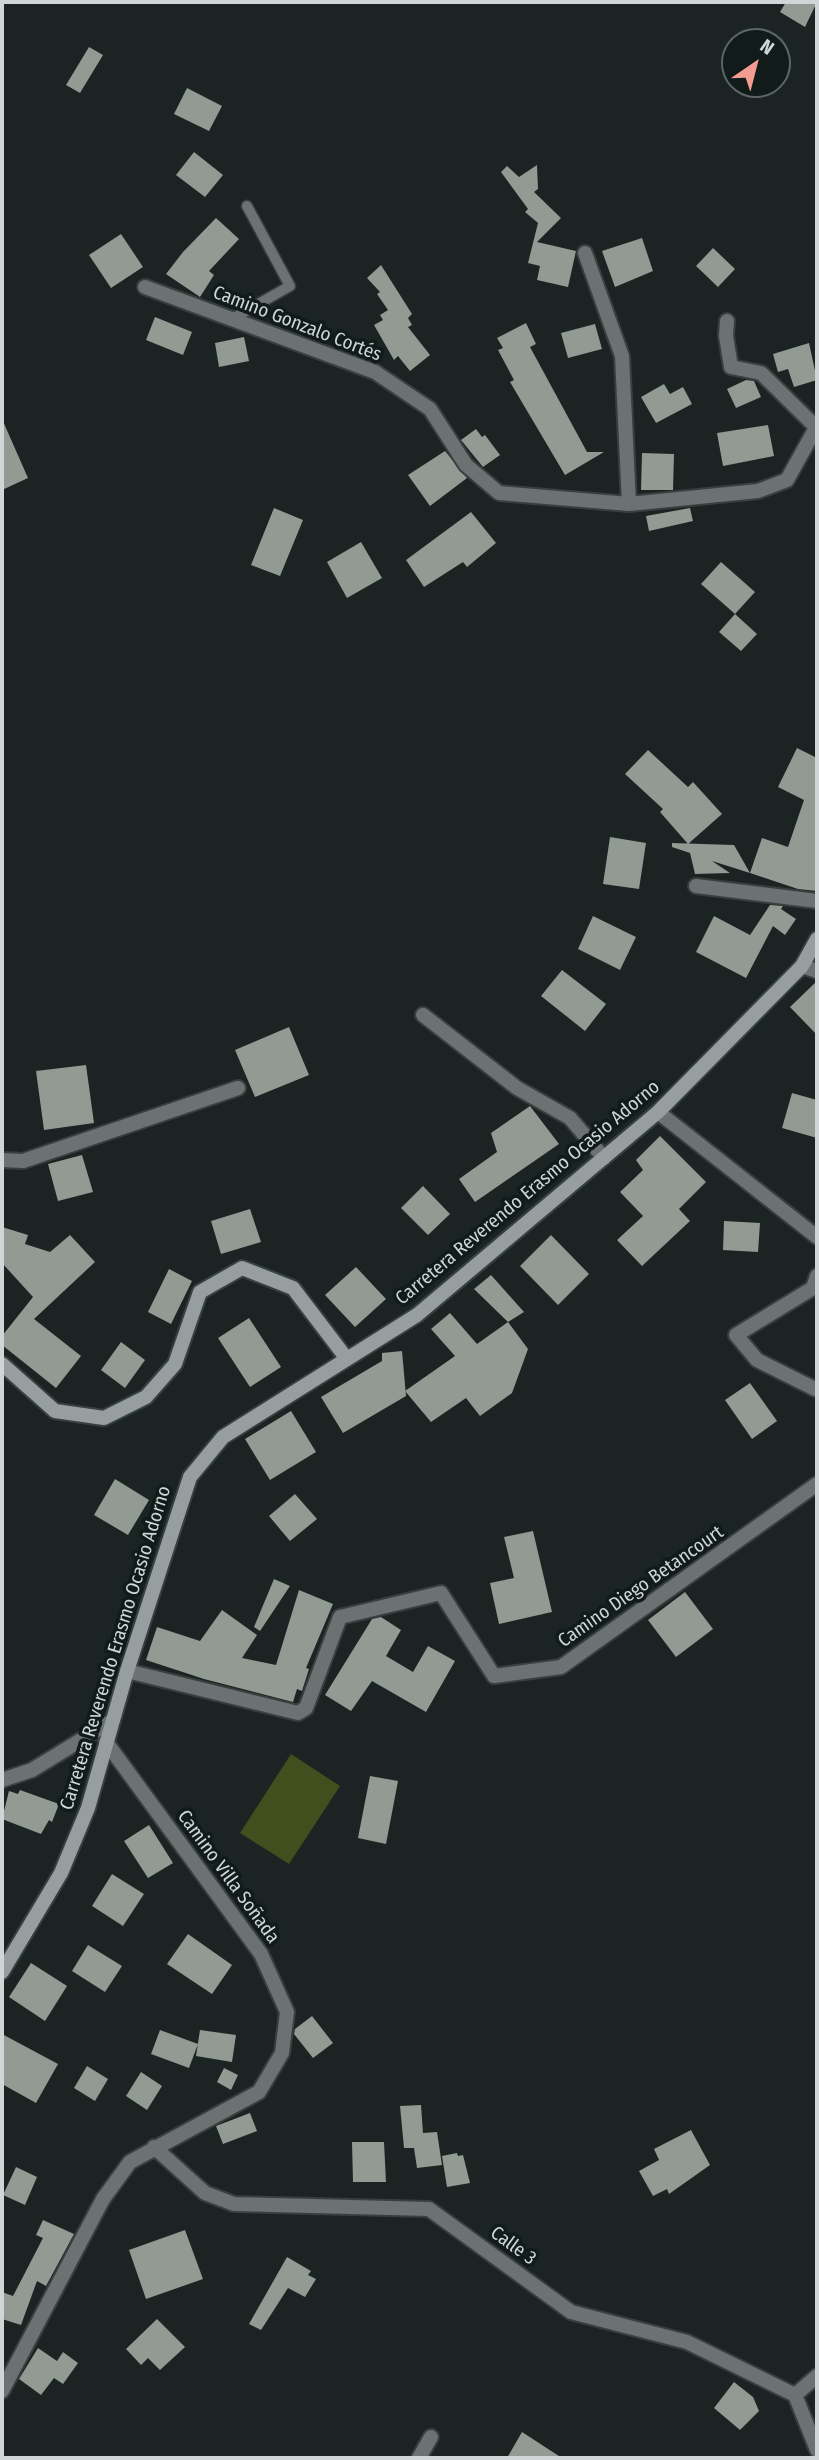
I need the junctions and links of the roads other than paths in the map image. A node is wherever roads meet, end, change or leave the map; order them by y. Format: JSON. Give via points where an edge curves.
{"nodes":[{"id":1,"x":247,"y":206,"type":"dead end"},
{"id":2,"x":585,"y":253,"type":"dead end"},
{"id":3,"x":145,"y":287,"type":"dead end"},
{"id":4,"x":232,"y":319,"type":"junction"},
{"id":5,"x":727,"y":321,"type":"dead end"},
{"id":6,"x":817,"y":426,"type":"edge"},
{"id":7,"x":629,"y":504,"type":"junction"},
{"id":8,"x":696,"y":886,"type":"dead end"},
{"id":9,"x":817,"y":901,"type":"edge"},
{"id":10,"x":817,"y":939,"type":"edge"},
{"id":11,"x":802,"y":966,"type":"junction"},
{"id":12,"x":817,"y":971,"type":"edge"},
{"id":13,"x":423,"y":1015,"type":"dead end"},
{"id":14,"x":238,"y":1088,"type":"dead end"},
{"id":15,"x":658,"y":1112,"type":"junction"},
{"id":16,"x":604,"y":1158,"type":"junction"},
{"id":17,"x":2,"y":1160,"type":"edge"},
{"id":18,"x":817,"y":1237,"type":"edge"},
{"id":19,"x":817,"y":1276,"type":"edge"},
{"id":20,"x":347,"y":1359,"type":"junction"},
{"id":21,"x":2,"y":1364,"type":"edge"},
{"id":22,"x":815,"y":1390,"type":"dead end"},
{"id":23,"x":817,"y":1484,"type":"edge"},
{"id":24,"x":127,"y":1671,"type":"junction"},
{"id":25,"x":113,"y":1721,"type":"junction"},
{"id":26,"x":106,"y":1742,"type":"junction"},
{"id":27,"x":2,"y":1780,"type":"edge"},
{"id":28,"x":2,"y":1972,"type":"edge"},
{"id":29,"x":155,"y":2147,"type":"junction"},
{"id":30,"x":817,"y":2376,"type":"edge"},
{"id":31,"x":2,"y":2391,"type":"edge"},
{"id":32,"x":795,"y":2395,"type":"junction"},
{"id":33,"x":431,"y":2437,"type":"dead end"},
{"id":34,"x":817,"y":2450,"type":"edge"},
{"id":35,"x":419,"y":2458,"type":"edge"}],
"edges":[{"from":1,"to":4,"type":"lane","via":[[290,286]]},
{"from":2,"to":7,"type":"street","via":[[622,356]]},
{"from":3,"to":4,"type":"street","name":"Camino Gonzalo Cortés"},
{"from":4,"to":7,"type":"street","name":"Camino Gonzalo Cortés","via":[[375,372],[430,409],[466,465],[499,493]]},
{"from":5,"to":6,"type":"street","name":"Camino Gonzalo Cortés","via":[[731,367],[761,373]]},
{"from":6,"to":7,"type":"street","name":"Camino Gonzalo Cortés","via":[[788,480],[758,491]]},
{"from":8,"to":9,"type":"street"},
{"from":10,"to":11,"type":"street","name":"Carretera Reverendo Erasmo Ocasio Adorno"},
{"from":11,"to":12,"type":"street"},
{"from":11,"to":15,"type":"street","name":"Carretera Reverendo Erasmo Ocasio Adorno"},
{"from":13,"to":16,"type":"street","via":[[516,1088],[570,1118]]},
{"from":14,"to":17,"type":"street","via":[[23,1161]]},
{"from":15,"to":16,"type":"street","name":"Carretera Reverendo Erasmo Ocasio Adorno"},
{"from":15,"to":18,"type":"street"},
{"from":16,"to":20,"type":"street","name":"Carretera Reverendo Erasmo Ocasio Adorno","via":[[417,1315]]},
{"from":19,"to":22,"type":"street","via":[[813,1288],[736,1335],[757,1360]]},
{"from":20,"to":21,"type":"street","via":[[293,1288],[242,1268],[200,1292],[175,1364],[146,1397],[104,1418],[55,1411]]},
{"from":20,"to":24,"type":"street","name":"Carretera Reverendo Erasmo Ocasio Adorno","via":[[223,1437],[190,1477]]},
{"from":23,"to":24,"type":"street","name":"Camino Diego Betancourt","via":[[561,1667],[495,1676],[441,1593],[340,1617],[306,1708],[298,1713]]},
{"from":24,"to":25,"type":"street","name":"Carretera Reverendo Erasmo Ocasio Adorno"},
{"from":25,"to":26,"type":"street","name":"Carretera Reverendo Erasmo Ocasio Adorno"},
{"from":25,"to":27,"type":"street","via":[[32,1770]]},
{"from":26,"to":28,"type":"street","name":"Carretera Reverendo Erasmo Ocasio Adorno","via":[[88,1808],[61,1873]]},
{"from":26,"to":29,"type":"street","name":"Camino Villa Soñada","via":[[261,1954],[287,2012],[282,2053],[259,2092]]},
{"from":29,"to":31,"type":"street","name":"Camino Villa Soñada","via":[[130,2162],[103,2199]]},
{"from":29,"to":32,"type":"street","name":"Calle 3","via":[[205,2193],[234,2204],[429,2210],[570,2312],[687,2342]]},
{"from":30,"to":32,"type":"street"},
{"from":32,"to":34,"type":"street"},
{"from":33,"to":35,"type":"street"}]}
